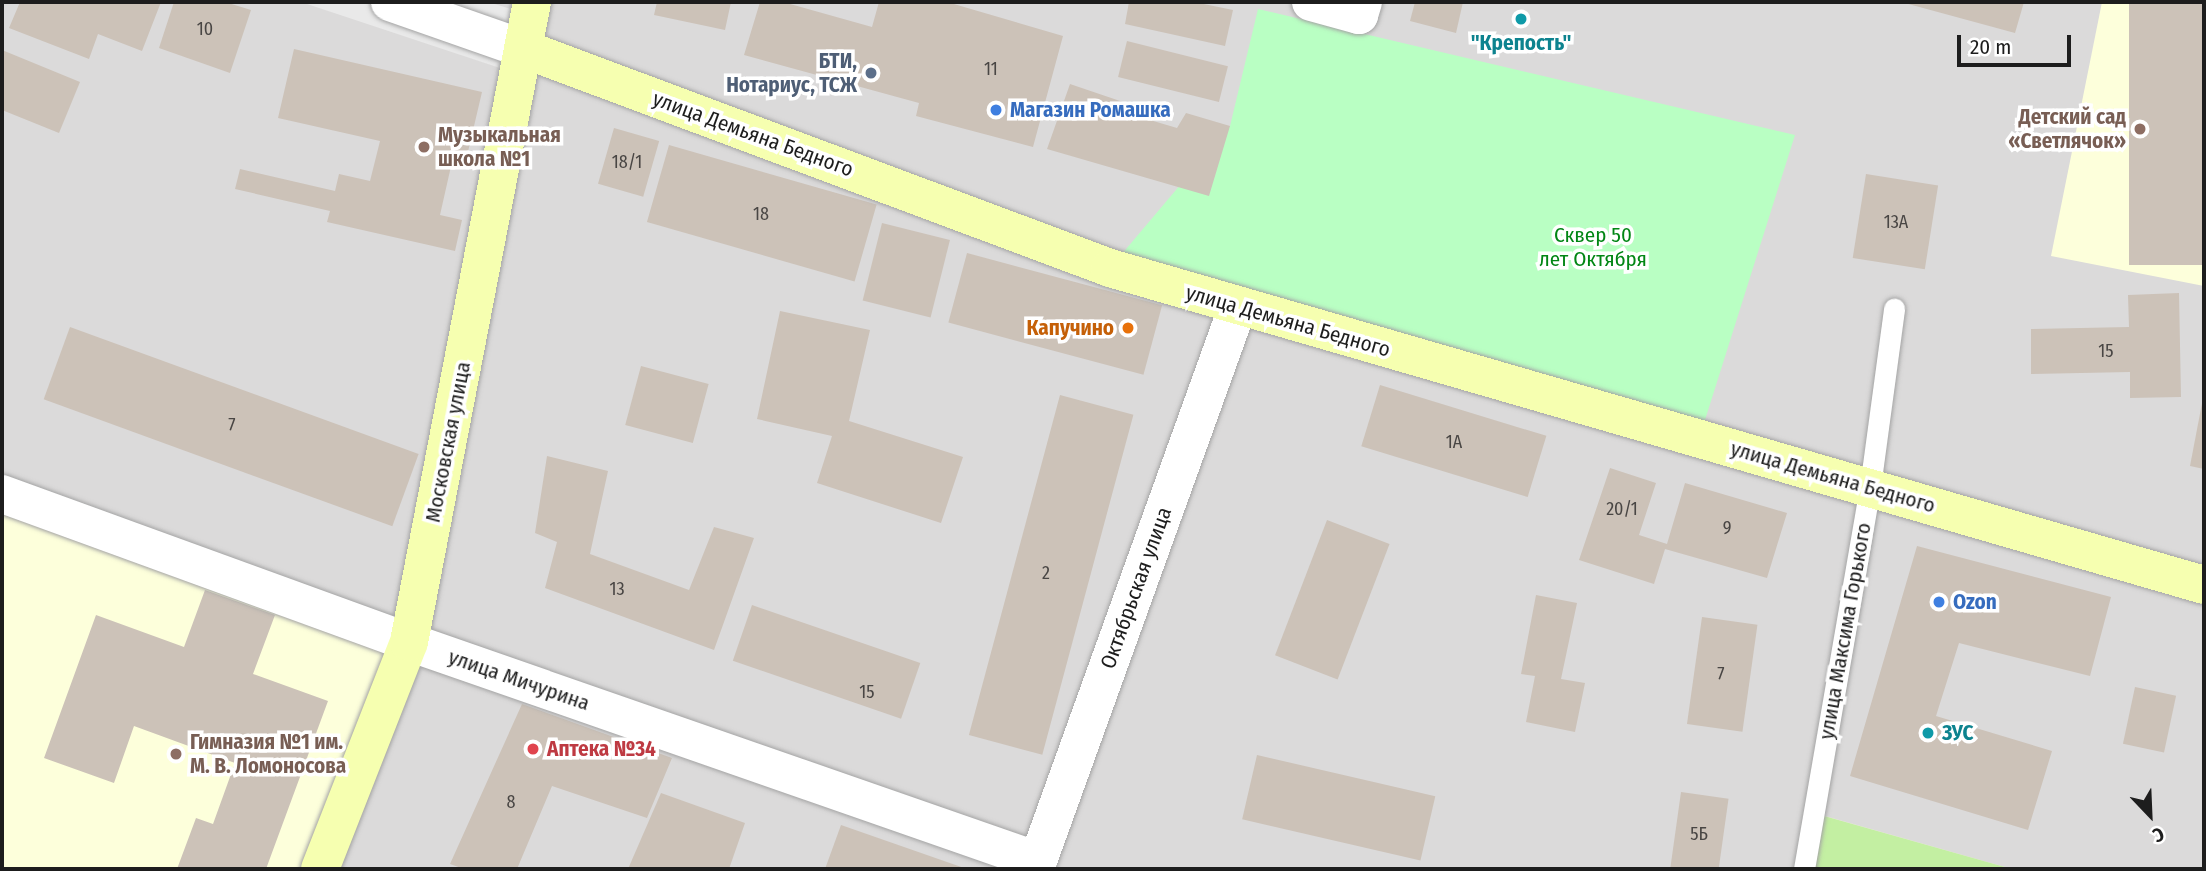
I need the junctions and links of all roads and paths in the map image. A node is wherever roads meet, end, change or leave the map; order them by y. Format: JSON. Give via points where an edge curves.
{"nodes":[{"id":1,"x":390,"y":2,"type":"edge"},
{"id":2,"x":532,"y":2,"type":"edge"},
{"id":3,"x":1311,"y":2,"type":"edge"},
{"id":4,"x":1363,"y":2,"type":"edge"},
{"id":5,"x":524,"y":49,"type":"junction"},
{"id":6,"x":1238,"y":306,"type":"junction"},
{"id":7,"x":1894,"y":309,"type":"dead end"},
{"id":8,"x":1870,"y":487,"type":"junction"},
{"id":9,"x":2,"y":494,"type":"edge"},
{"id":10,"x":2204,"y":585,"type":"edge"},
{"id":11,"x":409,"y":642,"type":"junction"},
{"id":12,"x":1037,"y":865,"type":"edge"},
{"id":13,"x":320,"y":869,"type":"edge"},
{"id":14,"x":1804,"y":869,"type":"edge"}],
"edges":[{"from":1,"to":5,"type":"street","name":"улица Демьяна Бедного"},
{"from":2,"to":5,"type":"street","name":"Московская улица"},
{"from":3,"to":4,"type":"street","via":[[1359,15]]},
{"from":5,"to":6,"type":"street","name":"улица Демьяна Бедного","via":[[1097,263]]},
{"from":5,"to":11,"type":"street","name":"Московская улица"},
{"from":6,"to":8,"type":"street","name":"улица Демьяна Бедного"},
{"from":6,"to":12,"type":"street","name":"Октябрьская улица"},
{"from":7,"to":8,"type":"lane","name":"улица Максима Горького"},
{"from":8,"to":10,"type":"street","name":"улица Демьяна Бедного"},
{"from":8,"to":14,"type":"lane","name":"улица Максима Горького"},
{"from":9,"to":11,"type":"street","name":"улица Мичурина"},
{"from":11,"to":12,"type":"street","name":"улица Мичурина"},
{"from":11,"to":13,"type":"street","name":"Московская улица"}]}
